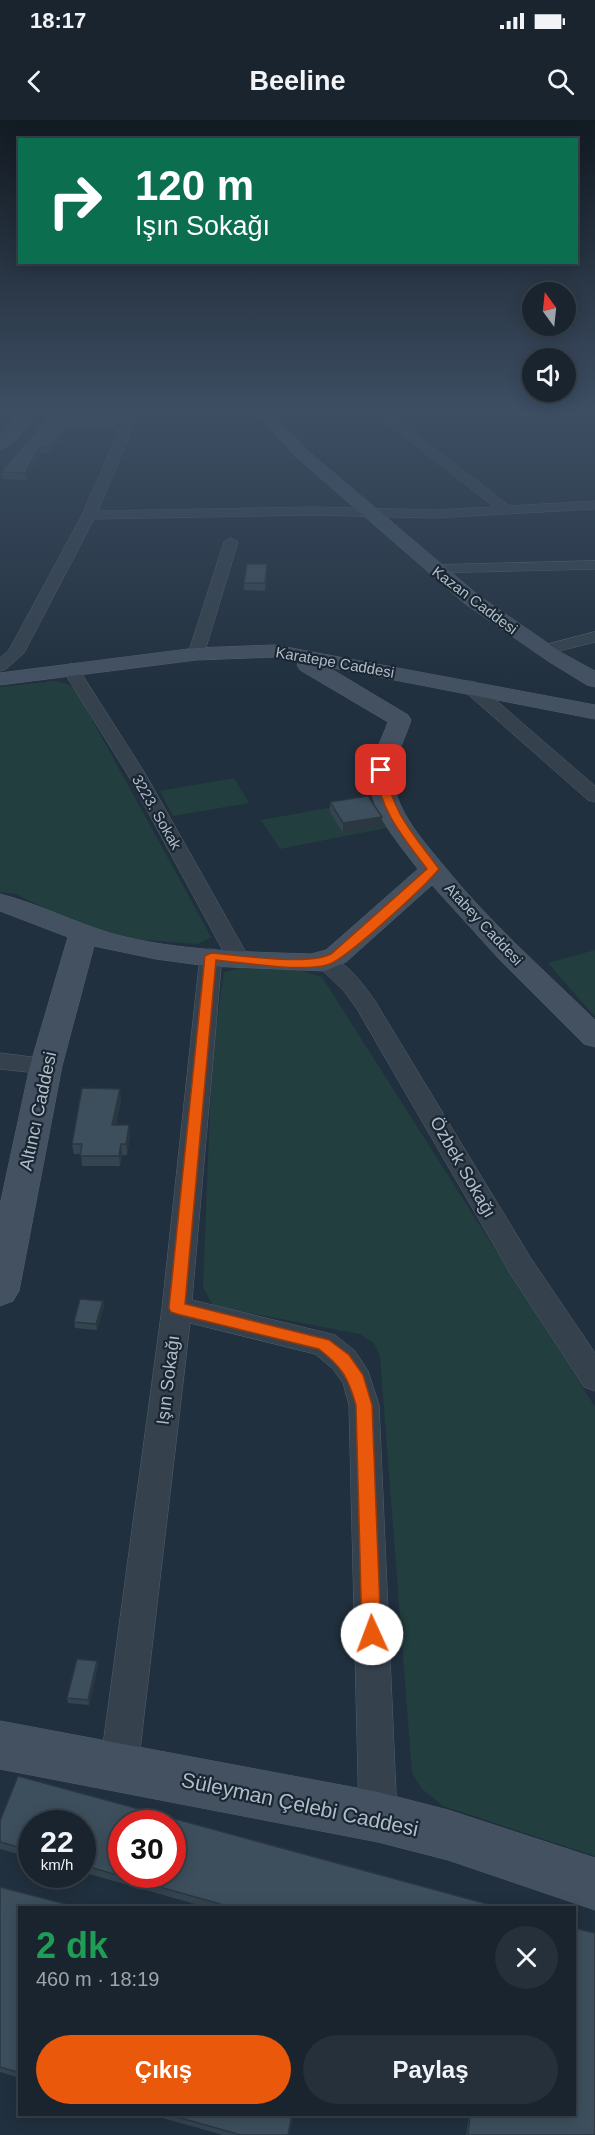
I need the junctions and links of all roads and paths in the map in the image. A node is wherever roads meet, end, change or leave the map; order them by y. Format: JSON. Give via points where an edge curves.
{"nodes":[{"id":1,"x":95,"y":502,"type":"edge"},
{"id":2,"x":358,"y":502,"type":"edge"},
{"id":3,"x":497,"y":502,"type":"edge"},
{"id":4,"x":595,"y":505,"type":"edge"},
{"id":5,"x":506,"y":509,"type":"junction"},
{"id":6,"x":369,"y":512,"type":"junction"},
{"id":7,"x":89,"y":515,"type":"junction"},
{"id":8,"x":231,"y":542,"type":"dead end"},
{"id":9,"x":595,"y":565,"type":"edge"},
{"id":10,"x":434,"y":569,"type":"junction"},
{"id":11,"x":595,"y":637,"type":"edge"},
{"id":12,"x":543,"y":650,"type":"junction"},
{"id":13,"x":287,"y":652,"type":"junction"},
{"id":14,"x":196,"y":654,"type":"junction"},
{"id":15,"x":0,"y":666,"type":"edge"},
{"id":16,"x":70,"y":669,"type":"junction"},
{"id":17,"x":0,"y":679,"type":"edge"},
{"id":18,"x":595,"y":680,"type":"edge"},
{"id":19,"x":469,"y":686,"type":"junction"},
{"id":20,"x":595,"y":712,"type":"edge"},
{"id":21,"x":595,"y":796,"type":"edge"},
{"id":22,"x":433,"y":869,"type":"junction"},
{"id":23,"x":0,"y":902,"type":"edge"},
{"id":24,"x":82,"y":933,"type":"junction"},
{"id":25,"x":224,"y":957,"type":"junction"},
{"id":26,"x":325,"y":962,"type":"junction"},
{"id":27,"x":595,"y":1037,"type":"edge"},
{"id":28,"x":0,"y":1061,"type":"edge"},
{"id":29,"x":46,"y":1066,"type":"junction"},
{"id":30,"x":0,"y":1288,"type":"edge"},
{"id":31,"x":177,"y":1308,"type":"junction"},
{"id":32,"x":595,"y":1378,"type":"edge"},
{"id":33,"x":0,"y":1745,"type":"edge"},
{"id":34,"x":119,"y":1767,"type":"junction"},
{"id":35,"x":378,"y":1817,"type":"junction"},
{"id":36,"x":595,"y":1884,"type":"edge"}],
"edges":[{"from":1,"to":7,"type":"street"},
{"from":2,"to":6,"type":"street","name":"Kazan Caddesi"},
{"from":3,"to":5,"type":"street"},
{"from":4,"to":5,"type":"street"},
{"from":5,"to":6,"type":"street","via":[[434,514]]},
{"from":6,"to":7,"type":"street"},
{"from":6,"to":10,"type":"street","name":"Kazan Caddesi"},
{"from":7,"to":15,"type":"street","via":[[16,653]]},
{"from":8,"to":14,"type":"street"},
{"from":9,"to":10,"type":"street"},
{"from":10,"to":12,"type":"street","name":"Kazan Caddesi"},
{"from":11,"to":12,"type":"street"},
{"from":12,"to":18,"type":"street","name":"Kazan Caddesi"},
{"from":13,"to":14,"type":"street","name":"Karatepe Caddesi"},
{"from":13,"to":19,"type":"street","name":"Karatepe Caddesi"},
{"from":13,"to":22,"type":"street","name":"Atabey Caddesi","via":[[400,720],[381,770],[383,788],[397,820]]},
{"from":14,"to":16,"type":"street","name":"Karatepe Caddesi"},
{"from":16,"to":17,"type":"street","name":"Karatepe Caddesi"},
{"from":16,"to":25,"type":"street","name":"3223. Sokak","via":[[117,741],[196,878]]},
{"from":19,"to":20,"type":"street","name":"Karatepe Caddesi"},
{"from":19,"to":21,"type":"street"},
{"from":22,"to":26,"type":"street","via":[[386,914]]},
{"from":22,"to":27,"type":"street","name":"Atabey Caddesi"},
{"from":23,"to":24,"type":"street"},
{"from":24,"to":25,"type":"street","via":[[139,948]]},
{"from":24,"to":29,"type":"street","name":"Altıncı Caddesi"},
{"from":25,"to":26,"type":"street"},
{"from":25,"to":31,"type":"street","name":"Işın Sokağı"},
{"from":26,"to":32,"type":"street","name":"Özbek Sokağı","via":[[367,1006],[520,1265]]},
{"from":28,"to":29,"type":"street"},
{"from":29,"to":30,"type":"street","name":"Altıncı Caddesi"},
{"from":31,"to":34,"type":"street","name":"Işın Sokağı"},
{"from":31,"to":35,"type":"street","via":[[324,1344],[344,1360],[357,1380],[364,1405]]},
{"from":33,"to":34,"type":"street","name":"Süleyman Çelebi Caddesi"},
{"from":34,"to":35,"type":"street","name":"Süleyman Çelebi Caddesi"},
{"from":35,"to":36,"type":"street","name":"Süleyman Çelebi Caddesi","via":[[448,1835]]}]}
